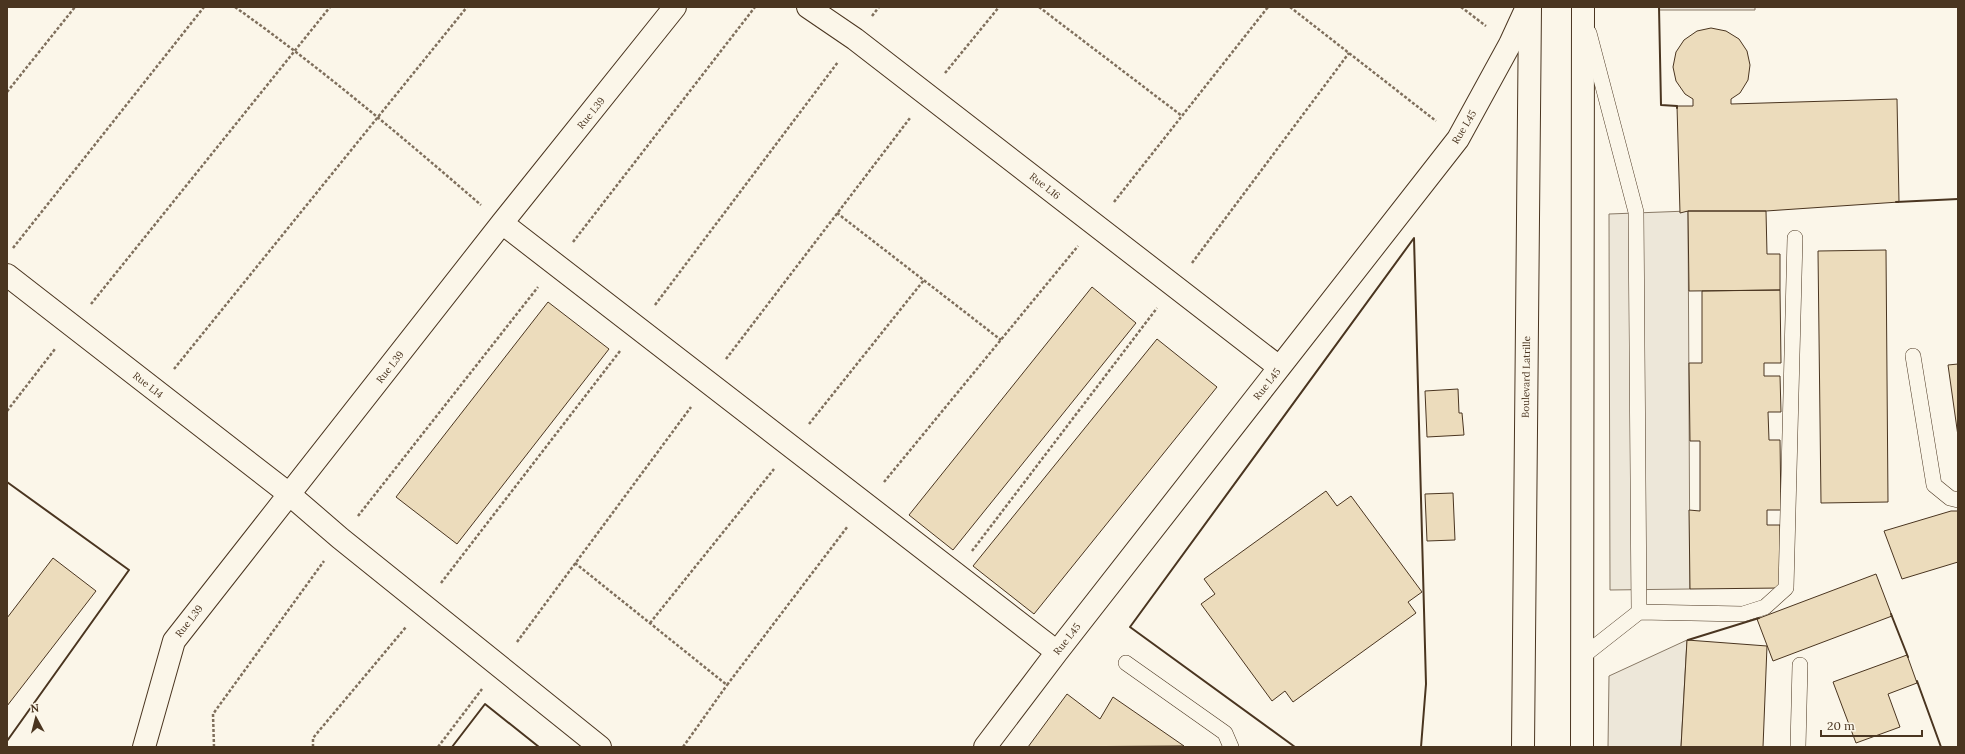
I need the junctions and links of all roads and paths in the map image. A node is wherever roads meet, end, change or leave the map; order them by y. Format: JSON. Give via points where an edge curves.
{"nodes":[{"id":1,"x":75,"y":7,"type":"edge"},
{"id":2,"x":204,"y":7,"type":"edge"},
{"id":3,"x":235,"y":7,"type":"edge"},
{"id":4,"x":330,"y":7,"type":"edge"},
{"id":5,"x":467,"y":7,"type":"edge"},
{"id":6,"x":675,"y":7,"type":"edge"},
{"id":7,"x":755,"y":7,"type":"edge"},
{"id":8,"x":808,"y":7,"type":"edge"},
{"id":9,"x":879,"y":7,"type":"edge"},
{"id":10,"x":1039,"y":7,"type":"edge"},
{"id":11,"x":1268,"y":7,"type":"edge"},
{"id":12,"x":1290,"y":7,"type":"edge"},
{"id":13,"x":1529,"y":7,"type":"edge"},
{"id":14,"x":1583,"y":9,"type":"edge"},
{"id":15,"x":855,"y":39,"type":"junction"},
{"id":16,"x":295,"y":50,"type":"junction"},
{"id":17,"x":1349,"y":54,"type":"junction"},
{"id":18,"x":7,"y":92,"type":"edge"},
{"id":19,"x":378,"y":116,"type":"junction"},
{"id":20,"x":1182,"y":116,"type":"junction"},
{"id":21,"x":1458,"y":139,"type":"junction"},
{"id":22,"x":837,"y":214,"type":"dead end"},
{"id":23,"x":502,"y":223,"type":"junction"},
{"id":24,"x":1095,"y":225,"type":"junction"},
{"id":25,"x":1795,"y":238,"type":"dead end"},
{"id":26,"x":12,"y":249,"type":"dead end"},
{"id":27,"x":556,"y":265,"type":"junction"},
{"id":28,"x":7,"y":275,"type":"edge"},
{"id":29,"x":1174,"y":286,"type":"junction"},
{"id":30,"x":73,"y":326,"type":"junction"},
{"id":31,"x":638,"y":328,"type":"junction"},
{"id":32,"x":1001,"y":340,"type":"junction"},
{"id":33,"x":1913,"y":356,"type":"dead end"},
{"id":34,"x":1279,"y":368,"type":"junction"},
{"id":35,"x":156,"y":391,"type":"junction"},
{"id":36,"x":7,"y":411,"type":"edge"},
{"id":37,"x":290,"y":494,"type":"junction"},
{"id":38,"x":1958,"y":500,"type":"edge"},
{"id":39,"x":865,"y":504,"type":"junction"},
{"id":40,"x":340,"y":538,"type":"junction"},
{"id":41,"x":575,"y":563,"type":"dead end"},
{"id":42,"x":955,"y":574,"type":"junction"},
{"id":43,"x":424,"y":606,"type":"junction"},
{"id":44,"x":1639,"y":612,"type":"junction"},
{"id":45,"x":1057,"y":652,"type":"junction"},
{"id":46,"x":1583,"y":656,"type":"junction"},
{"id":47,"x":1126,"y":663,"type":"dead end"},
{"id":48,"x":1800,"y":665,"type":"dead end"},
{"id":49,"x":727,"y":685,"type":"junction"},
{"id":50,"x":144,"y":747,"type":"edge"},
{"id":51,"x":214,"y":747,"type":"edge"},
{"id":52,"x":313,"y":747,"type":"edge"},
{"id":53,"x":600,"y":747,"type":"edge"},
{"id":54,"x":683,"y":747,"type":"edge"},
{"id":55,"x":985,"y":747,"type":"edge"},
{"id":56,"x":1231,"y":747,"type":"edge"},
{"id":57,"x":1523,"y":747,"type":"edge"},
{"id":58,"x":1582,"y":747,"type":"edge"},
{"id":59,"x":1798,"y":747,"type":"edge"}],
"edges":[{"from":1,"to":18,"type":"path"},
{"from":2,"to":26,"type":"path"},
{"from":3,"to":16,"type":"path"},
{"from":4,"to":16,"type":"path"},
{"from":5,"to":19,"type":"path"},
{"from":6,"to":23,"type":"street","name":"Rue L39"},
{"from":7,"to":27,"type":"path"},
{"from":8,"to":15,"type":"street","name":"Rue L16"},
{"from":9,"to":15,"type":"path"},
{"from":10,"to":20,"type":"path"},
{"from":11,"to":20,"type":"path"},
{"from":12,"to":17,"type":"path"},
{"from":13,"to":21,"type":"street","name":"Rue L45"},
{"from":13,"to":57,"type":"street","name":"Boulevard Latrille"},
{"from":14,"to":44,"type":"lane","via":[[1636,212]]},
{"from":14,"to":46,"type":"street"},
{"from":15,"to":24,"type":"street","name":"Rue L16"},
{"from":15,"to":31,"type":"path"},
{"from":16,"to":19,"type":"path"},
{"from":16,"to":30,"type":"path"},
{"from":17,"to":21,"type":"path"},
{"from":17,"to":29,"type":"path"},
{"from":19,"to":23,"type":"path"},
{"from":19,"to":35,"type":"path"},
{"from":20,"to":24,"type":"path"},
{"from":21,"to":34,"type":"street","name":"Rue L45"},
{"from":22,"to":32,"type":"path"},
{"from":23,"to":27,"type":"street"},
{"from":23,"to":37,"type":"street","name":"Rue L39"},
{"from":24,"to":29,"type":"street","name":"Rue L16"},
{"from":24,"to":32,"type":"path"},
{"from":25,"to":44,"type":"lane","via":[[1786,588],[1765,606],[1743,614]]},
{"from":27,"to":31,"type":"street"},
{"from":27,"to":40,"type":"path"},
{"from":28,"to":30,"type":"street","name":"Rue L14"},
{"from":29,"to":34,"type":"street","name":"Rue L16"},
{"from":29,"to":42,"type":"path"},
{"from":30,"to":35,"type":"street","name":"Rue L14"},
{"from":30,"to":36,"type":"path"},
{"from":31,"to":39,"type":"street"},
{"from":31,"to":43,"type":"path"},
{"from":32,"to":39,"type":"path"},
{"from":33,"to":38,"type":"lane","via":[[1934,485],[1950,498]]},
{"from":34,"to":45,"type":"street","name":"Rue L45"},
{"from":35,"to":37,"type":"street","name":"Rue L14"},
{"from":37,"to":40,"type":"street","name":"Rue L14"},
{"from":37,"to":50,"type":"street","name":"Rue L39","via":[[174,641]]},
{"from":39,"to":42,"type":"street"},
{"from":39,"to":49,"type":"path"},
{"from":40,"to":43,"type":"street","name":"Rue L14"},
{"from":40,"to":51,"type":"path","via":[[214,714]]},
{"from":41,"to":49,"type":"path"},
{"from":42,"to":45,"type":"street"},
{"from":43,"to":52,"type":"path","via":[[313,738]]},
{"from":43,"to":53,"type":"street","name":"Rue L14"},
{"from":44,"to":46,"type":"lane"},
{"from":45,"to":55,"type":"street","name":"Rue L45"},
{"from":46,"to":58,"type":"street"},
{"from":47,"to":56,"type":"lane","via":[[1225,734]]},
{"from":48,"to":59,"type":"lane"},
{"from":49,"to":54,"type":"path"}]}
